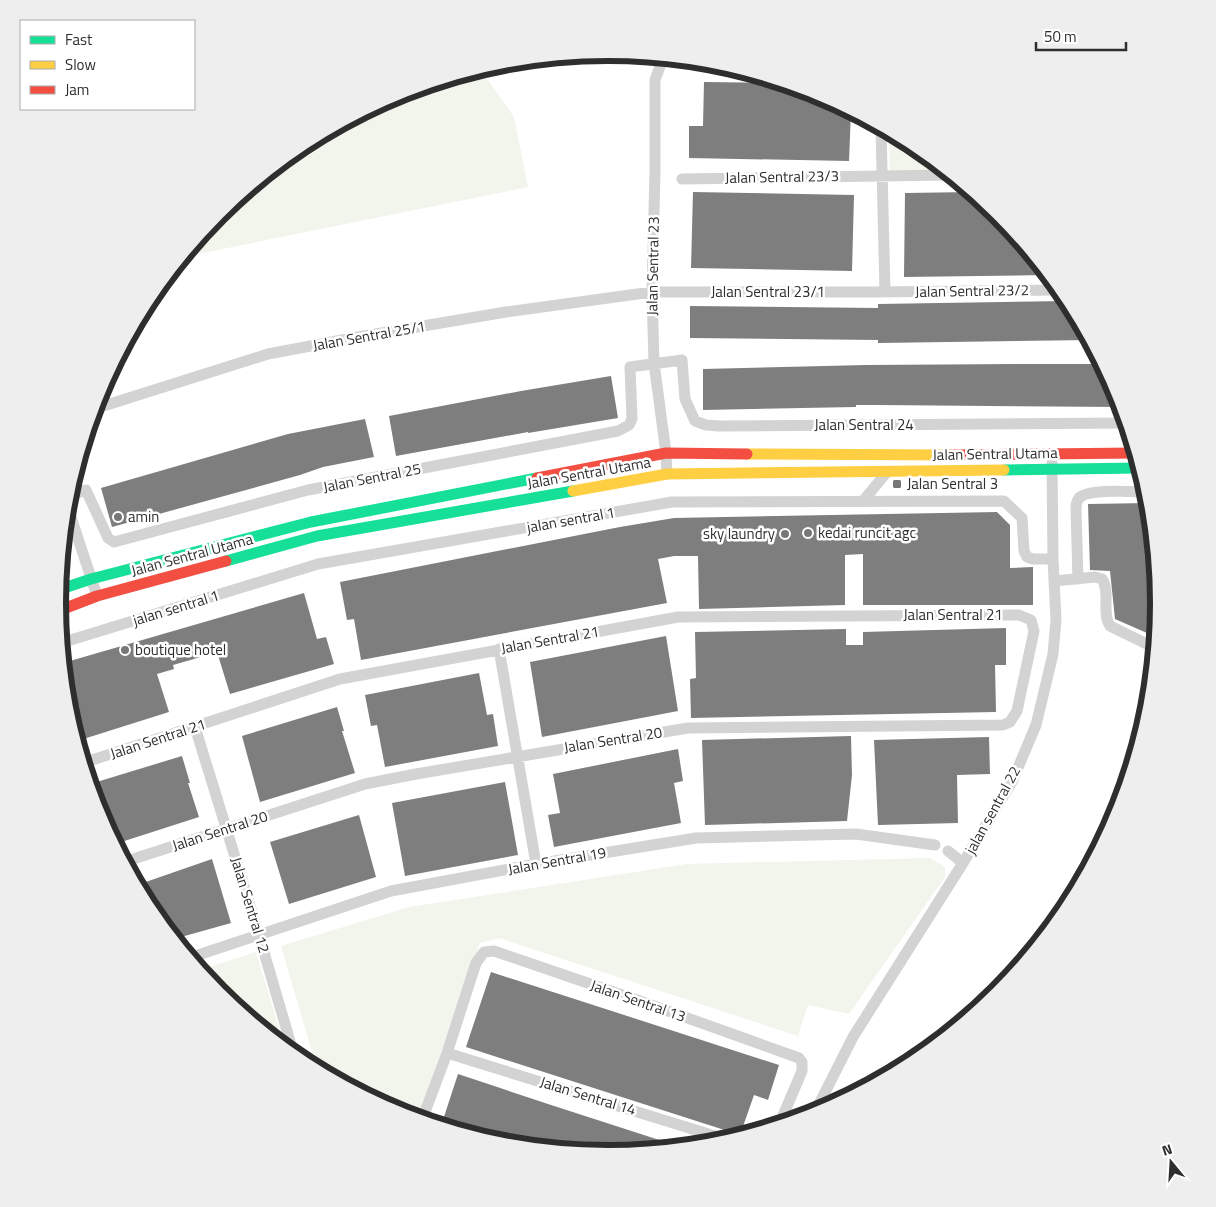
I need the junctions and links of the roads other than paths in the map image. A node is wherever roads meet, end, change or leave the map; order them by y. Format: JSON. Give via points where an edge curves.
{"nodes":[{"id":1,"x":662,"y":64,"type":"edge"},
{"id":2,"x":881,"y":135,"type":"edge"},
{"id":3,"x":941,"y":175,"type":"edge"},
{"id":4,"x":882,"y":176,"type":"junction"},
{"id":5,"x":682,"y":179,"type":"dead end"},
{"id":6,"x":1050,"y":290,"type":"edge"},
{"id":7,"x":652,"y":292,"type":"junction"},
{"id":8,"x":885,"y":292,"type":"junction"},
{"id":9,"x":654,"y":363,"type":"junction"},
{"id":10,"x":103,"y":406,"type":"edge"},
{"id":11,"x":1119,"y":423,"type":"edge"},
{"id":12,"x":1128,"y":452,"type":"edge"},
{"id":13,"x":666,"y":453,"type":"junction"},
{"id":14,"x":1052,"y":454,"type":"junction"},
{"id":15,"x":1133,"y":468,"type":"edge"},
{"id":16,"x":1052,"y":469,"type":"junction"},
{"id":17,"x":887,"y":472,"type":"junction"},
{"id":18,"x":667,"y":474,"type":"junction"},
{"id":19,"x":1139,"y":492,"type":"edge"},
{"id":20,"x":77,"y":493,"type":"edge"},
{"id":21,"x":863,"y":501,"type":"junction"},
{"id":22,"x":72,"y":521,"type":"edge"},
{"id":23,"x":1053,"y":559,"type":"junction"},
{"id":24,"x":1078,"y":578,"type":"junction"},
{"id":25,"x":91,"y":579,"type":"junction"},
{"id":26,"x":1054,"y":581,"type":"junction"},
{"id":27,"x":66,"y":587,"type":"edge"},
{"id":28,"x":97,"y":596,"type":"junction"},
{"id":29,"x":66,"y":608,"type":"edge"},
{"id":30,"x":1031,"y":620,"type":"joint"},
{"id":31,"x":67,"y":639,"type":"edge"},
{"id":32,"x":1149,"y":645,"type":"edge"},
{"id":33,"x":499,"y":650,"type":"junction"},
{"id":34,"x":195,"y":726,"type":"junction"},
{"id":35,"x":518,"y":756,"type":"junction"},
{"id":36,"x":89,"y":761,"type":"edge"},
{"id":37,"x":226,"y":830,"type":"junction"},
{"id":38,"x":935,"y":846,"type":"dead end"},
{"id":39,"x":948,"y":851,"type":"dead end"},
{"id":40,"x":130,"y":860,"type":"edge"},
{"id":41,"x":963,"y":863,"type":"junction"},
{"id":42,"x":536,"y":864,"type":"junction"},
{"id":43,"x":260,"y":934,"type":"junction"},
{"id":44,"x":196,"y":956,"type":"edge"},
{"id":45,"x":291,"y":1043,"type":"edge"},
{"id":46,"x":447,"y":1053,"type":"junction"},
{"id":47,"x":820,"y":1102,"type":"edge"},
{"id":48,"x":424,"y":1113,"type":"edge"},
{"id":49,"x":782,"y":1117,"type":"edge"},
{"id":50,"x":713,"y":1135,"type":"edge"}],
"edges":[{"from":1,"to":7,"type":"street","name":"Jalan Sentral 23","via":[[655,80]]},
{"from":2,"to":4,"type":"street"},
{"from":3,"to":4,"type":"street","name":"Jalan Sentral 23/3"},
{"from":4,"to":5,"type":"street","name":"Jalan Sentral 23/3"},
{"from":4,"to":8,"type":"street"},
{"from":6,"to":8,"type":"street","name":"Jalan Sentral 23/2"},
{"from":7,"to":8,"type":"street","name":"Jalan Sentral 23/1"},
{"from":7,"to":9,"type":"street","name":"Jalan Sentral 23"},
{"from":7,"to":10,"type":"street","name":"Jalan Sentral 25/1","via":[[497,314],[268,354]]},
{"from":9,"to":11,"type":"street","name":"Jalan Sentral 24","via":[[682,360],[684,399],[695,421],[706,425]]},
{"from":9,"to":13,"type":"street","name":"Jalan Sentral 23"},
{"from":9,"to":20,"type":"street","name":"Jalan Sentral 25","via":[[630,367],[632,419],[629,425],[618,431],[308,490],[114,542],[108,538],[86,490]]},
{"from":12,"to":14,"type":"street","name":"Jalan Sentral Utama"},
{"from":13,"to":14,"type":"street","name":"Jalan Sentral Utama"},
{"from":13,"to":18,"type":"street","name":"Jalan Sentral 23"},
{"from":13,"to":25,"type":"street","name":"Jalan Sentral Utama","via":[[311,522]]},
{"from":14,"to":16,"type":"street","name":"jalan sentral 22"},
{"from":15,"to":16,"type":"street","name":"Jalan Sentral Utama"},
{"from":16,"to":17,"type":"street","name":"Jalan Sentral Utama"},
{"from":16,"to":23,"type":"street","name":"jalan sentral 22"},
{"from":17,"to":18,"type":"street","name":"Jalan Sentral Utama"},
{"from":17,"to":21,"type":"street"},
{"from":18,"to":28,"type":"street","name":"Jalan Sentral Utama","via":[[317,536]]},
{"from":19,"to":24,"type":"street","via":[[1096,492],[1080,497],[1076,510]]},
{"from":21,"to":23,"type":"street","name":"jalan sentral 1","via":[[1004,501],[1022,518],[1027,557]]},
{"from":21,"to":31,"type":"street","name":"jalan sentral 1","via":[[672,502],[318,564]]},
{"from":22,"to":25,"type":"street"},
{"from":23,"to":26,"type":"street","name":"jalan sentral 22"},
{"from":24,"to":26,"type":"street"},
{"from":24,"to":32,"type":"street","via":[[1102,579],[1110,626]]},
{"from":25,"to":27,"type":"street","name":"Jalan Sentral Utama"},
{"from":25,"to":28,"type":"street"},
{"from":26,"to":41,"type":"street","name":"jalan sentral 22","via":[[1056,620],[1053,654],[1036,725],[1012,782]]},
{"from":28,"to":29,"type":"street","name":"Jalan Sentral Utama"},
{"from":30,"to":33,"type":"street","name":"Jalan Sentral 21","via":[[1019,615],[678,617]]},
{"from":30,"to":35,"type":"street","name":"Jalan Sentral 20","via":[[1034,631],[1017,710],[1010,722],[1003,725],[688,728]]},
{"from":33,"to":34,"type":"street","name":"Jalan Sentral 21","via":[[340,679]]},
{"from":33,"to":35,"type":"street"},
{"from":34,"to":36,"type":"street","name":"Jalan Sentral 21"},
{"from":34,"to":37,"type":"street","name":"Jalan Sentral 12"},
{"from":35,"to":37,"type":"street","name":"Jalan Sentral 20","via":[[366,784]]},
{"from":35,"to":42,"type":"street"},
{"from":37,"to":40,"type":"street","name":"Jalan Sentral 20"},
{"from":37,"to":43,"type":"street","name":"Jalan Sentral 12"},
{"from":38,"to":42,"type":"street","name":"Jalan Sentral 19","via":[[856,834],[696,838]]},
{"from":39,"to":41,"type":"street"},
{"from":41,"to":47,"type":"street","name":"jalan sentral 22","via":[[853,1038]]},
{"from":42,"to":43,"type":"street","name":"Jalan Sentral 19","via":[[391,891]]},
{"from":43,"to":44,"type":"street","name":"Jalan Sentral 19"},
{"from":43,"to":45,"type":"street","name":"Jalan Sentral 12"},
{"from":46,"to":48,"type":"street"},
{"from":46,"to":49,"type":"street","name":"Jalan Sentral 13","via":[[476,962],[484,952],[494,951],[799,1058],[802,1071]]},
{"from":46,"to":50,"type":"street","name":"Jalan Sentral 14"}]}
